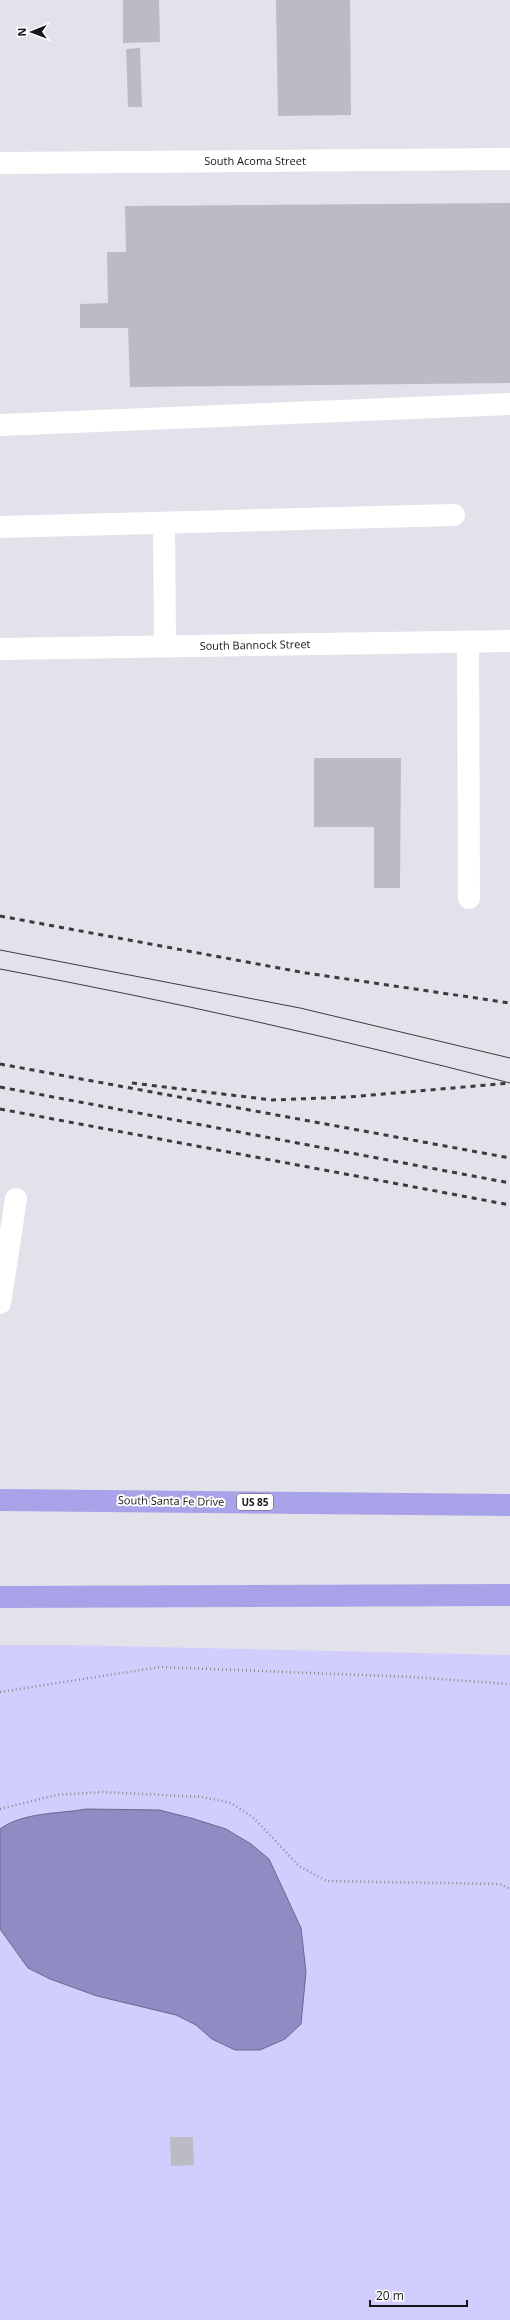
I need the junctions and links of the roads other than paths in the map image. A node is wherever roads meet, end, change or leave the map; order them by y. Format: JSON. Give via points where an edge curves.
{"nodes":[{"id":1,"x":510,"y":159,"type":"edge"},
{"id":2,"x":0,"y":162,"type":"edge"},
{"id":3,"x":510,"y":404,"type":"edge"},
{"id":4,"x":0,"y":425,"type":"edge"},
{"id":5,"x":454,"y":514,"type":"dead end"},
{"id":6,"x":164,"y":523,"type":"junction"},
{"id":7,"x":0,"y":527,"type":"edge"},
{"id":8,"x":510,"y":641,"type":"edge"},
{"id":9,"x":468,"y":642,"type":"junction"},
{"id":10,"x":165,"y":646,"type":"junction"},
{"id":11,"x":0,"y":649,"type":"edge"},
{"id":12,"x":469,"y":898,"type":"dead end"},
{"id":13,"x":16,"y":1199,"type":"dead end"},
{"id":14,"x":0,"y":1303,"type":"edge"},
{"id":15,"x":0,"y":1500,"type":"edge"},
{"id":16,"x":510,"y":1504,"type":"edge"},
{"id":17,"x":510,"y":1595,"type":"edge"},
{"id":18,"x":0,"y":1597,"type":"edge"}],
"edges":[{"from":1,"to":2,"type":"street","name":"South Acoma Street"},
{"from":3,"to":4,"type":"street"},
{"from":5,"to":6,"type":"street"},
{"from":6,"to":7,"type":"street"},
{"from":6,"to":10,"type":"street"},
{"from":8,"to":9,"type":"street","name":"South Bannock Street"},
{"from":9,"to":10,"type":"street","name":"South Bannock Street"},
{"from":9,"to":12,"type":"street"},
{"from":10,"to":11,"type":"street","name":"South Bannock Street"},
{"from":13,"to":14,"type":"street"},
{"from":15,"to":16,"type":"highway","name":"South Santa Fe Drive","number":"US 85"},
{"from":17,"to":18,"type":"highway"}]}
